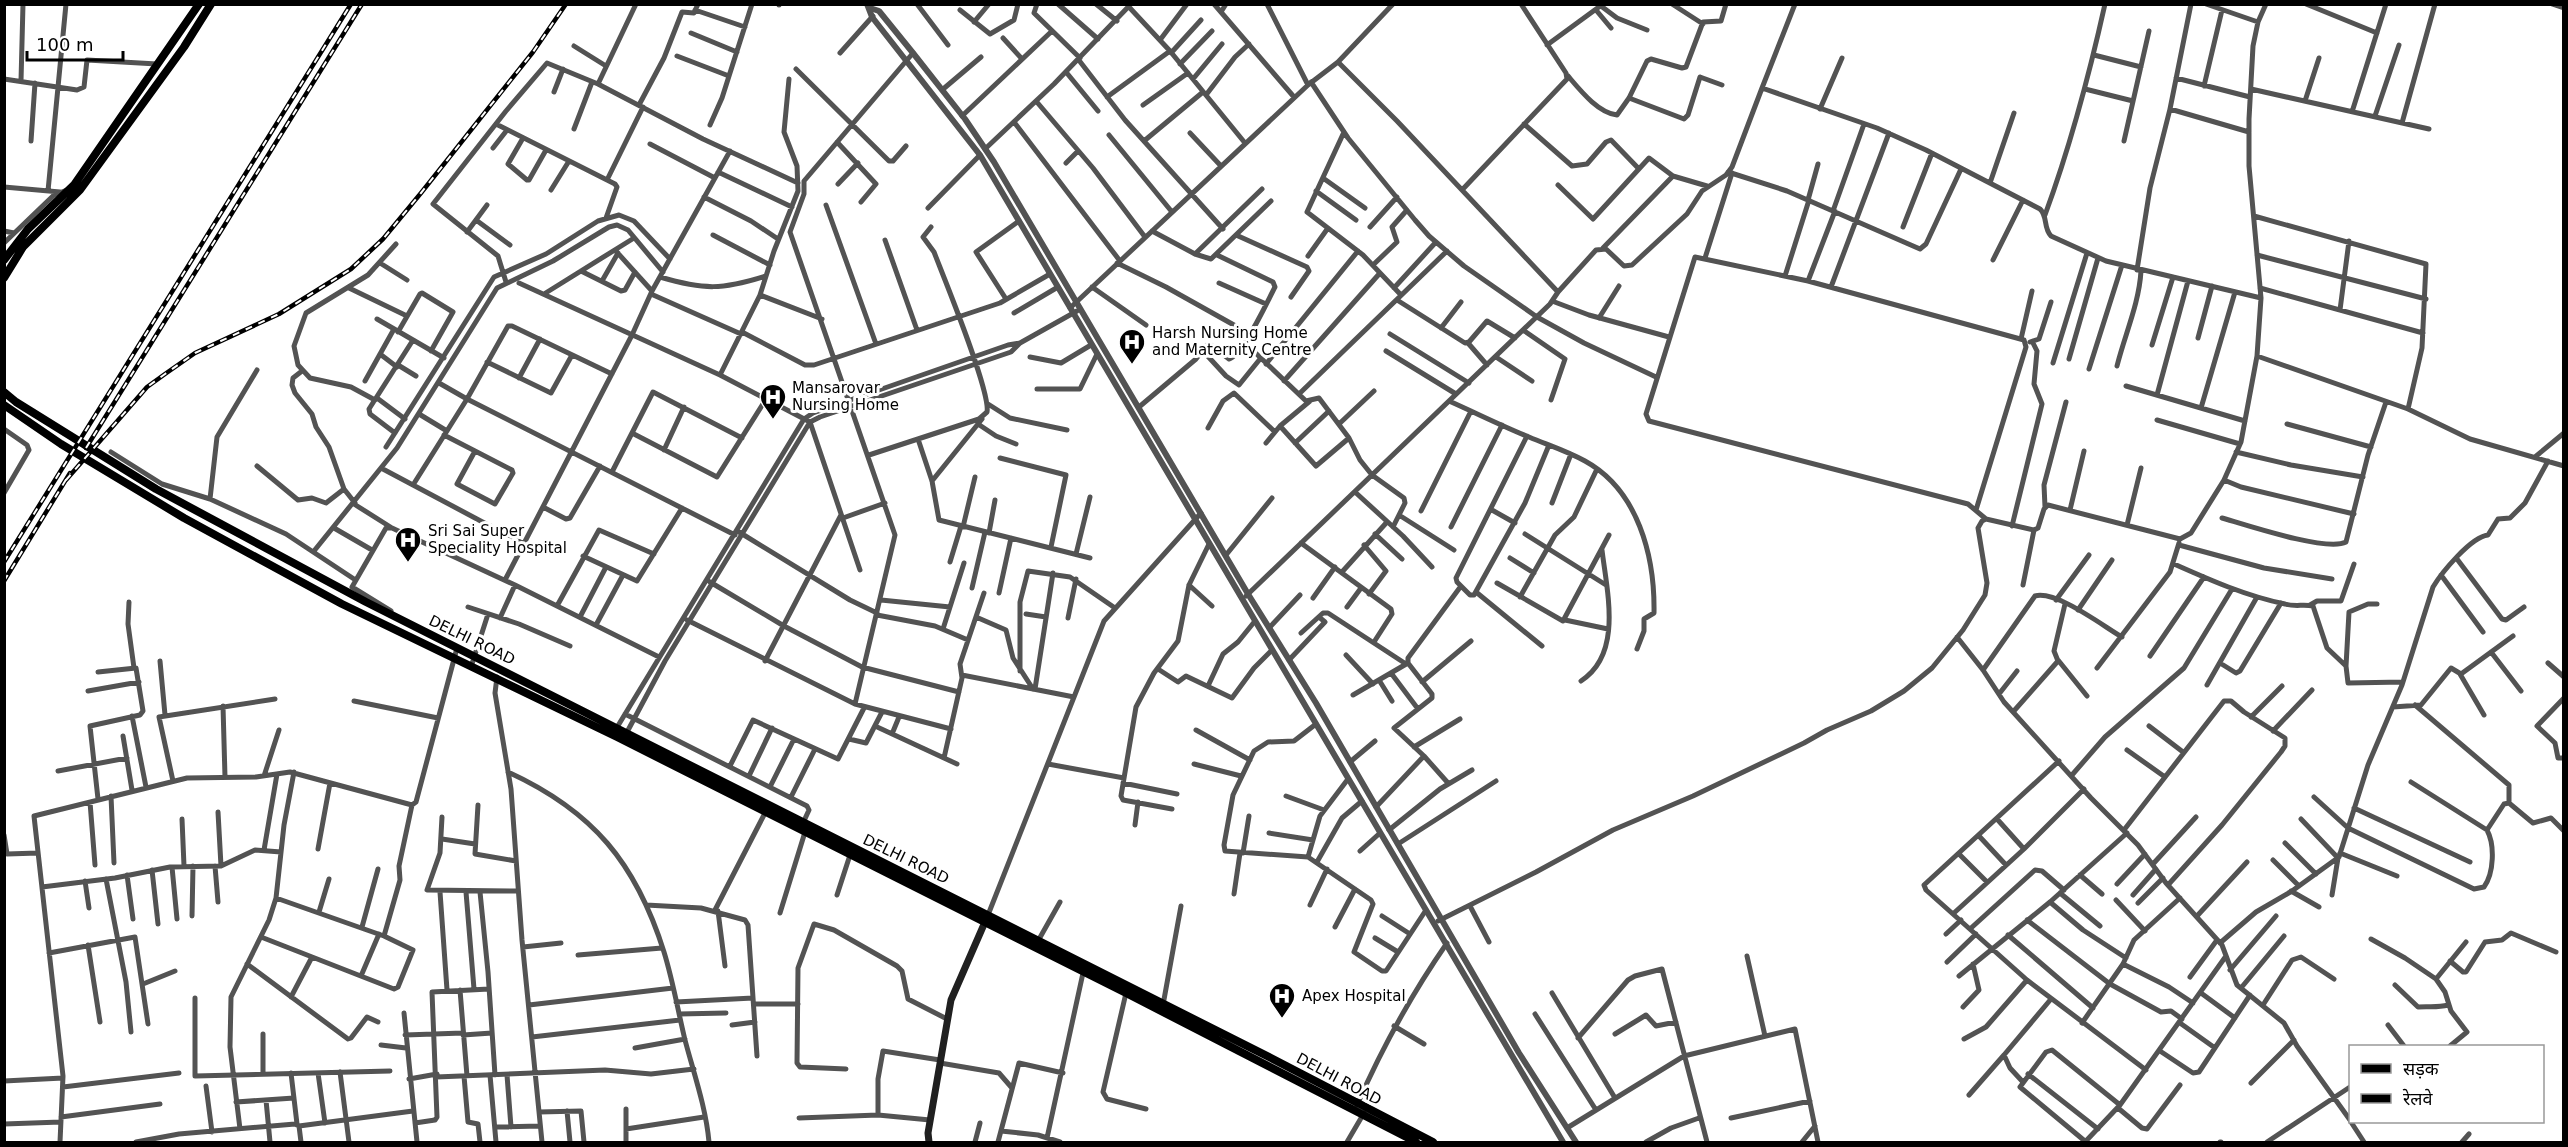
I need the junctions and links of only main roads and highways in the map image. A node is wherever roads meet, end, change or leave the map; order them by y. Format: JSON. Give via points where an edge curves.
{"nodes":[{"id":1,"x":199,"y":4,"type":"edge"},
{"id":2,"x":211,"y":4,"type":"edge"},
{"id":3,"x":124,"y":121,"type":"junction"},
{"id":4,"x":4,"y":260,"type":"edge"},
{"id":5,"x":4,"y":278,"type":"edge"},
{"id":6,"x":4,"y":392,"type":"edge"},
{"id":7,"x":4,"y":405,"type":"edge"},
{"id":8,"x":615,"y":732,"type":"junction"},
{"id":9,"x":624,"y":737,"type":"junction"},
{"id":10,"x":987,"y":919,"type":"junction"},
{"id":11,"x":1360,"y":1111,"type":"junction"},
{"id":12,"x":929,"y":1143,"type":"edge"},
{"id":13,"x":1416,"y":1143,"type":"edge"},
{"id":14,"x":1432,"y":1143,"type":"edge"}],
"edges":[{"from":1,"to":3,"type":"main road"},
{"from":2,"to":3,"type":"main road","via":[[184,47]]},
{"from":3,"to":4,"type":"main road"},
{"from":3,"to":5,"type":"main road","via":[[80,190],[23,247]]},
{"from":6,"to":8,"type":"main road","name":"DELHI ROAD","via":[[156,489]]},
{"from":7,"to":8,"type":"main road","via":[[184,519],[356,611]]},
{"from":8,"to":9,"type":"main road"},
{"from":9,"to":10,"type":"main road","name":"DELHI ROAD"},
{"from":9,"to":10,"type":"main road","via":[[765,813]]},
{"from":10,"to":11,"type":"main road","via":[[1083,973]]},
{"from":10,"to":11,"type":"main road","name":"DELHI ROAD","via":[[1271,1058]]},
{"from":10,"to":12,"type":"main road","via":[[951,1000]]},
{"from":11,"to":13,"type":"main road"},
{"from":11,"to":14,"type":"main road","name":"DELHI ROAD"}]}
